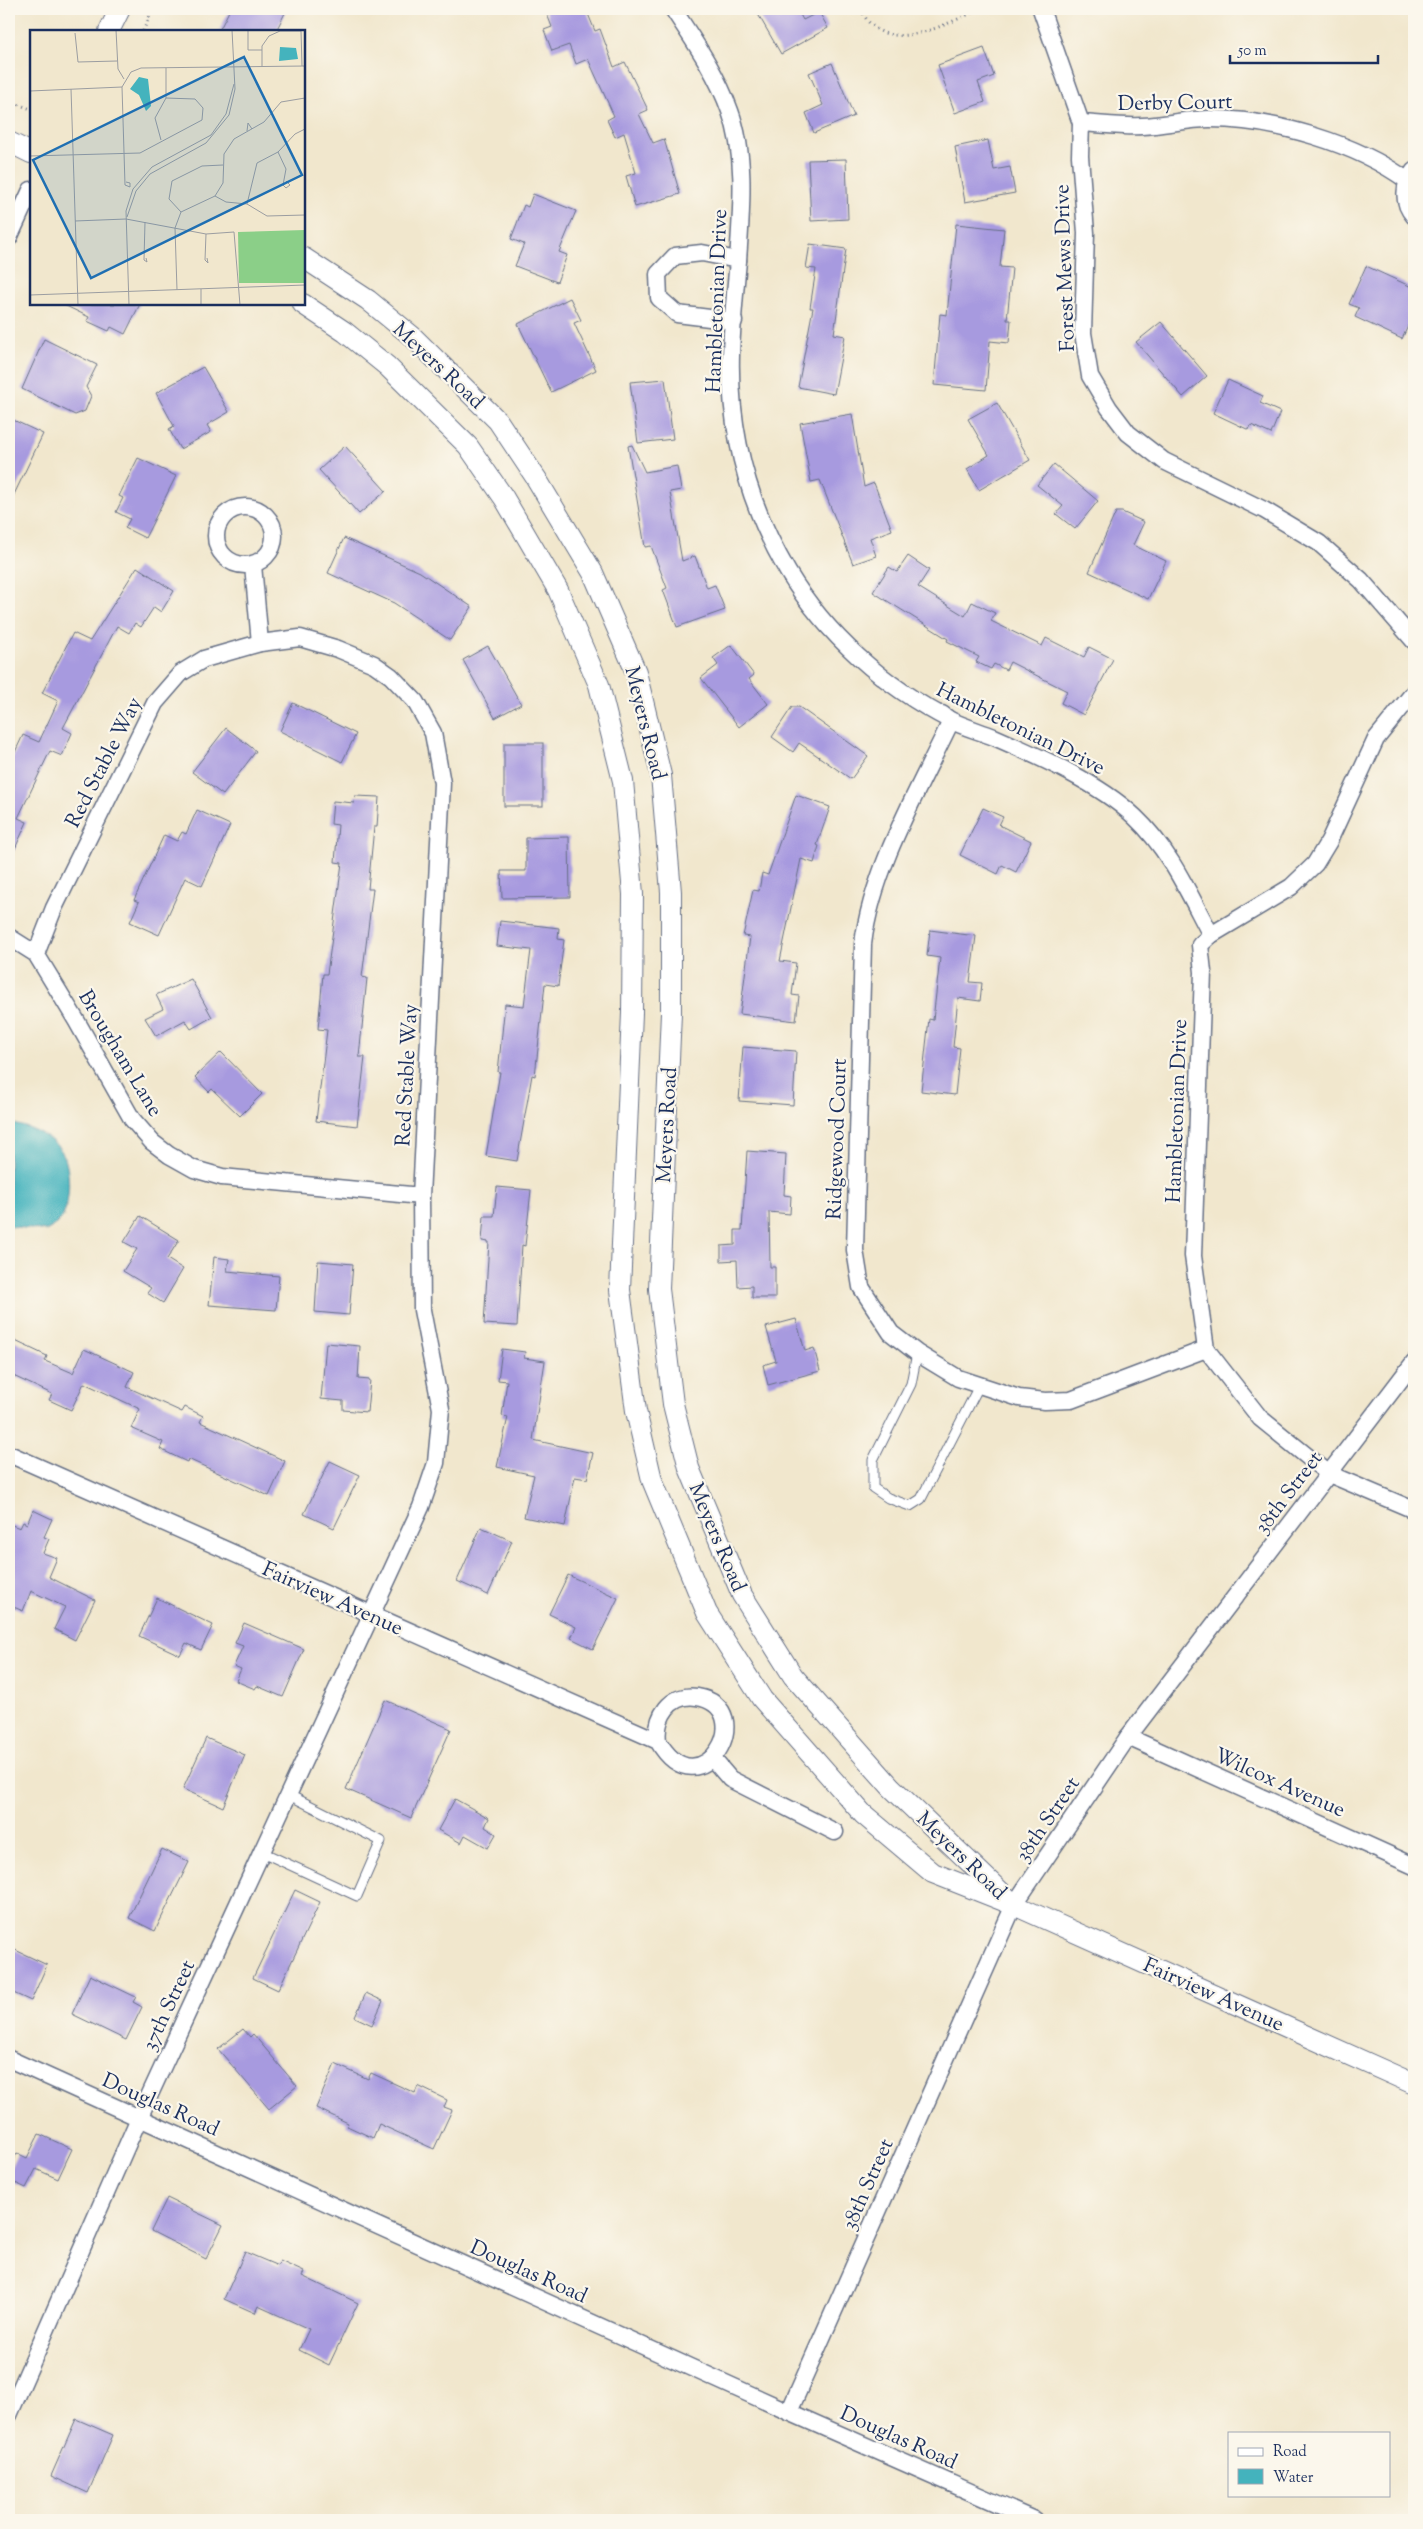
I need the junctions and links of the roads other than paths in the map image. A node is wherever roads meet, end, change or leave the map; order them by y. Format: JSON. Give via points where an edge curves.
{"nodes":[{"id":1,"x":120,"y":9,"type":"edge"},
{"id":2,"x":674,"y":9,"type":"edge"},
{"id":3,"x":1041,"y":9,"type":"edge"},
{"id":4,"x":110,"y":30,"type":"edge"},
{"id":5,"x":1081,"y":123,"type":"junction"},
{"id":6,"x":9,"y":142,"type":"edge"},
{"id":7,"x":30,"y":152,"type":"edge"},
{"id":8,"x":1411,"y":176,"type":"edge"},
{"id":9,"x":30,"y":192,"type":"edge"},
{"id":10,"x":1414,"y":216,"type":"edge"},
{"id":11,"x":9,"y":238,"type":"edge"},
{"id":12,"x":305,"y":259,"type":"edge"},
{"id":13,"x":738,"y":260,"type":"junction"},
{"id":14,"x":304,"y":305,"type":"edge"},
{"id":15,"x":734,"y":321,"type":"junction"},
{"id":16,"x":253,"y":565,"type":"dead end"},
{"id":17,"x":1414,"y":641,"type":"edge"},
{"id":18,"x":260,"y":643,"type":"junction"},
{"id":19,"x":1414,"y":692,"type":"edge"},
{"id":20,"x":951,"y":720,"type":"junction"},
{"id":21,"x":1210,"y":935,"type":"junction"},
{"id":22,"x":9,"y":937,"type":"edge"},
{"id":23,"x":36,"y":954,"type":"junction"},
{"id":24,"x":421,"y":1196,"type":"junction"},
{"id":25,"x":1206,"y":1349,"type":"junction"},
{"id":26,"x":917,"y":1353,"type":"junction"},
{"id":27,"x":1414,"y":1362,"type":"edge"},
{"id":28,"x":979,"y":1386,"type":"junction"},
{"id":29,"x":9,"y":1454,"type":"edge"},
{"id":30,"x":1329,"y":1474,"type":"junction"},
{"id":31,"x":1414,"y":1510,"type":"edge"},
{"id":32,"x":372,"y":1616,"type":"junction"},
{"id":33,"x":1128,"y":1737,"type":"junction"},
{"id":34,"x":658,"y":1741,"type":"junction"},
{"id":35,"x":712,"y":1758,"type":"junction"},
{"id":36,"x":289,"y":1795,"type":"junction"},
{"id":37,"x":835,"y":1832,"type":"dead end"},
{"id":38,"x":262,"y":1852,"type":"junction"},
{"id":39,"x":1414,"y":1866,"type":"edge"},
{"id":40,"x":1014,"y":1905,"type":"junction"},
{"id":41,"x":9,"y":2059,"type":"edge"},
{"id":42,"x":1414,"y":2084,"type":"edge"},
{"id":43,"x":139,"y":2118,"type":"junction"},
{"id":44,"x":789,"y":2412,"type":"junction"},
{"id":45,"x":9,"y":2415,"type":"edge"},
{"id":46,"x":1034,"y":2520,"type":"edge"}],
"edges":[{"from":1,"to":4,"type":"street"},
{"from":2,"to":13,"type":"street","name":"Hambletonian Drive","via":[[712,72],[731,112],[742,182]]},
{"from":3,"to":5,"type":"street","name":"Forest Mews Drive"},
{"from":5,"to":8,"type":"street","name":"Derby Court","via":[[1142,126],[1210,119],[1287,128],[1322,138]]},
{"from":5,"to":17,"type":"street","name":"Forest Mews Drive","via":[[1086,233],[1083,333],[1090,376],[1108,408],[1128,433],[1164,461],[1264,510],[1319,543],[1361,580]]},
{"from":6,"to":7,"type":"street"},
{"from":8,"to":10,"type":"street","name":"Derby Court","via":[[1405,195]]},
{"from":9,"to":11,"type":"street"},
{"from":12,"to":40,"type":"street","name":"Meyers Road","via":[[368,300],[413,337],[498,421],[592,573],[632,663],[661,775],[671,892],[671,1014],[659,1289],[673,1404],[689,1468],[742,1595],[793,1676],[891,1787]]},
{"from":13,"to":15,"type":"street","name":"Hambletonian Drive"},
{"from":13,"to":15,"type":"street","via":[[702,253],[675,256],[658,274],[659,298],[678,314]]},
{"from":14,"to":40,"type":"street","name":"Meyers Road","via":[[387,366],[468,446],[504,498],[558,590],[599,685],[623,782],[632,894],[632,1013],[620,1290],[636,1411],[652,1480],[707,1613],[762,1699],[863,1814],[933,1873]]},
{"from":15,"to":20,"type":"street","name":"Hambletonian Drive","via":[[731,355],[735,424],[749,490],[772,543],[799,588],[834,632],[863,661]]},
{"from":16,"to":18,"type":"street"},
{"from":18,"to":23,"type":"street","name":"Red Stable Way","via":[[204,659],[181,673],[155,703],[54,908]]},
{"from":18,"to":24,"type":"street","name":"Red Stable Way","via":[[300,638],[374,664],[415,701],[433,733],[442,783]]},
{"from":19,"to":21,"type":"street","via":[[1376,739],[1329,842],[1315,864],[1291,887]]},
{"from":20,"to":21,"type":"street","name":"Hambletonian Drive","via":[[1088,783],[1117,802],[1152,835],[1172,862]]},
{"from":20,"to":26,"type":"street","name":"Ridgewood Court","via":[[880,874],[866,921],[863,944],[855,1250],[861,1287],[891,1333]]},
{"from":21,"to":25,"type":"street","name":"Hambletonian Drive","via":[[1200,945],[1202,972],[1193,1233],[1195,1279]]},
{"from":22,"to":23,"type":"street","name":"Brougham Lane"},
{"from":23,"to":24,"type":"street","name":"Brougham Lane","via":[[132,1119],[152,1142],[169,1155],[194,1169],[222,1177]]},
{"from":24,"to":32,"type":"street","name":"Red Stable Way","via":[[422,1310],[439,1390],[440,1444],[421,1508]]},
{"from":25,"to":28,"type":"street","name":"Ridgewood Court","via":[[1071,1400],[1019,1398]]},
{"from":25,"to":30,"type":"street","name":"Hambletonian Drive","via":[[1260,1418]]},
{"from":26,"to":28,"type":"street","name":"Ridgewood Court","via":[[943,1370]]},
{"from":26,"to":28,"type":"lane","via":[[910,1384],[873,1460],[873,1488],[888,1498],[910,1506],[921,1499]]},
{"from":27,"to":30,"type":"street","name":"38th Street"},
{"from":29,"to":32,"type":"street","name":"Fairview Avenue"},
{"from":30,"to":31,"type":"street","name":"Hambletonian Drive"},
{"from":30,"to":33,"type":"street","name":"38th Street"},
{"from":32,"to":34,"type":"street","name":"Fairview Avenue"},
{"from":32,"to":36,"type":"street","name":"37th Street"},
{"from":33,"to":39,"type":"street","name":"Wilcox Avenue"},
{"from":33,"to":40,"type":"street","name":"38th Street"},
{"from":34,"to":35,"type":"street","name":"Fairview Avenue","via":[[666,1755],[685,1765],[703,1764]]},
{"from":34,"to":35,"type":"street","via":[[658,1724],[666,1708],[681,1698],[705,1699],[720,1712],[726,1729],[720,1750]]},
{"from":35,"to":37,"type":"street","via":[[730,1779]]},
{"from":36,"to":38,"type":"street","name":"37th Street"},
{"from":36,"to":38,"type":"lane","via":[[381,1841],[357,1896]]},
{"from":38,"to":43,"type":"street","name":"37th Street"},
{"from":40,"to":42,"type":"street","name":"Fairview Avenue"},
{"from":40,"to":44,"type":"street","name":"38th Street"},
{"from":41,"to":43,"type":"street","name":"Douglas Road"},
{"from":43,"to":44,"type":"street","name":"Douglas Road"},
{"from":43,"to":45,"type":"street","name":"37th Street"},
{"from":44,"to":46,"type":"street","name":"Douglas Road"}]}
